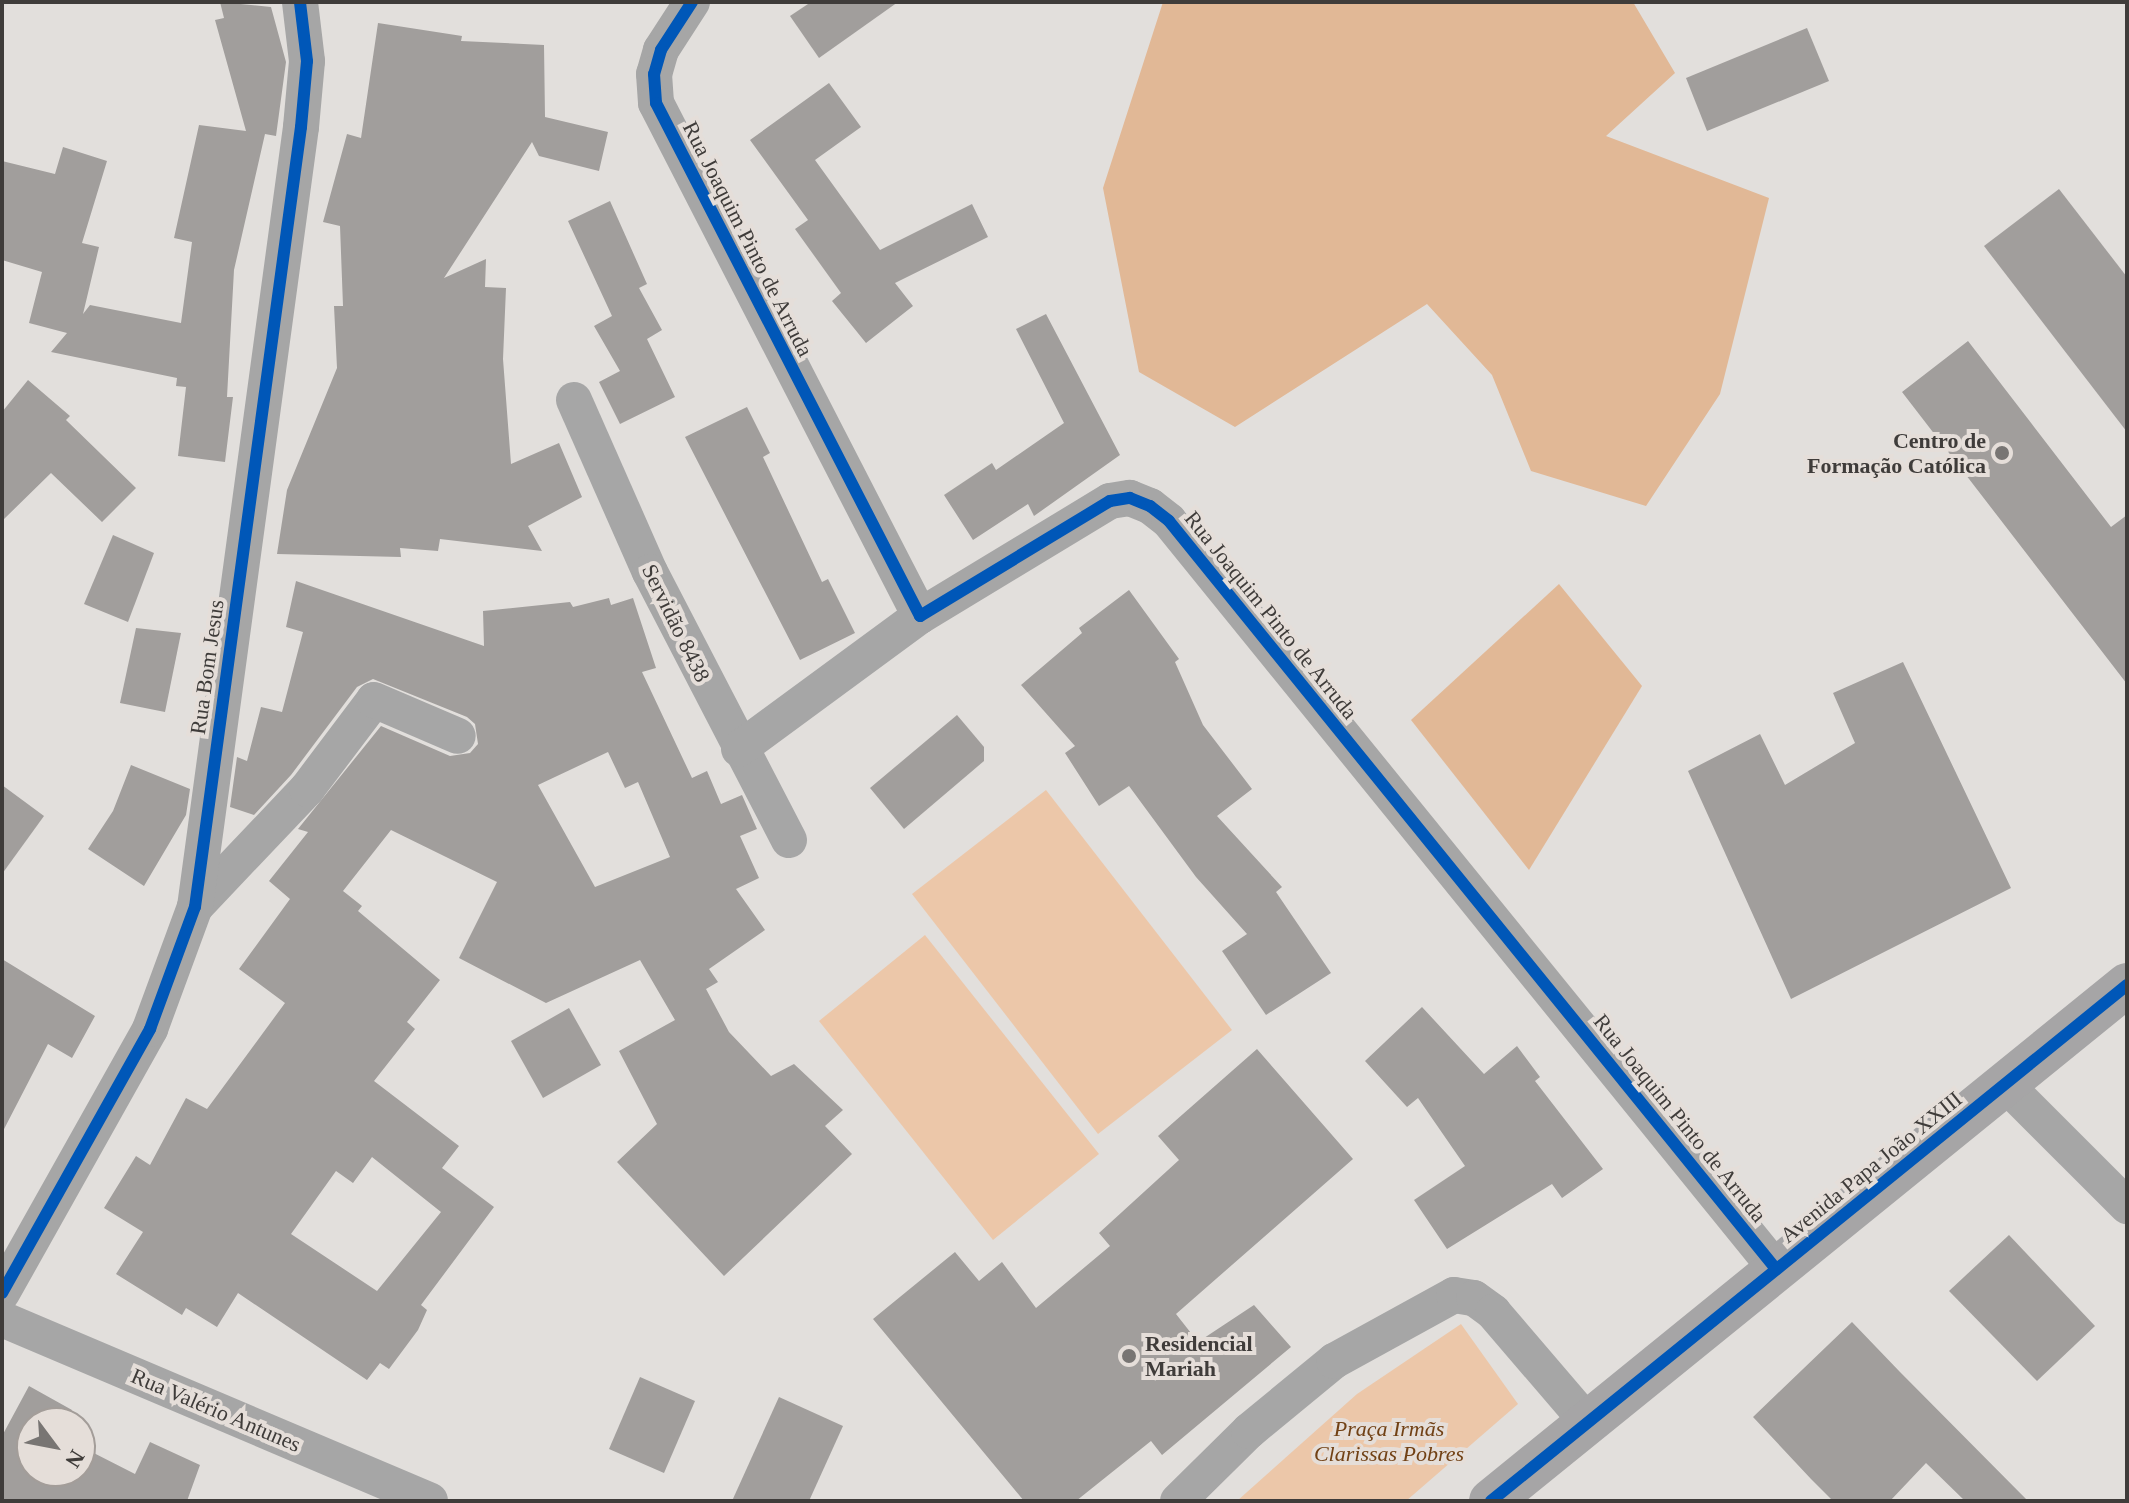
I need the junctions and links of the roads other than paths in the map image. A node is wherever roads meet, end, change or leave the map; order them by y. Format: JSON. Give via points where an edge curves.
{"nodes":[{"id":1,"x":300,"y":2,"type":"edge"},
{"id":2,"x":692,"y":2,"type":"edge"},
{"id":3,"x":574,"y":400,"type":"dead end"},
{"id":4,"x":920,"y":616,"type":"junction"},
{"id":5,"x":458,"y":736,"type":"dead end"},
{"id":6,"x":739,"y":749,"type":"junction"},
{"id":7,"x":789,"y":840,"type":"dead end"},
{"id":8,"x":195,"y":907,"type":"junction"},
{"id":9,"x":2127,"y":985,"type":"edge"},
{"id":10,"x":2005,"y":1084,"type":"junction"},
{"id":11,"x":2127,"y":1206,"type":"edge"},
{"id":12,"x":1776,"y":1269,"type":"junction"},
{"id":13,"x":2,"y":1293,"type":"edge"},
{"id":14,"x":2,"y":1319,"type":"edge"},
{"id":15,"x":1588,"y":1423,"type":"junction"},
{"id":16,"x":430,"y":1501,"type":"edge"},
{"id":17,"x":1178,"y":1501,"type":"edge"},
{"id":18,"x":1491,"y":1501,"type":"edge"}],
"edges":[{"from":1,"to":8,"type":"street","name":"Rua Bom Jesus","via":[[307,61],[301,127]]},
{"from":2,"to":4,"type":"street","name":"Rua Joaquim Pinto de Arruda","via":[[661,50],[654,74],[656,103]]},
{"from":3,"to":6,"type":"street","name":"Servidão 8438","via":[[650,572]]},
{"from":4,"to":6,"type":"street"},
{"from":4,"to":12,"type":"street","name":"Rua Joaquim Pinto de Arruda","via":[[1110,501],[1130,498],[1150,506],[1169,521]]},
{"from":5,"to":8,"type":"street","via":[[374,700],[297,800]]},
{"from":6,"to":7,"type":"street","name":"Servidão 8438"},
{"from":8,"to":13,"type":"street","name":"Rua Bom Jesus","via":[[150,1029]]},
{"from":9,"to":10,"type":"main road","name":"Avenida Papa João XXIII"},
{"from":10,"to":11,"type":"street"},
{"from":10,"to":12,"type":"main road","name":"Avenida Papa João XXIII"},
{"from":12,"to":15,"type":"main road","name":"Avenida Papa João XXIII"},
{"from":14,"to":16,"type":"street","name":"Rua Valério Antunes"},
{"from":15,"to":17,"type":"street","via":[[1493,1312],[1474,1298],[1454,1295],[1334,1361],[1249,1431]]},
{"from":15,"to":18,"type":"main road","name":"Avenida Papa João XXIII"}]}
